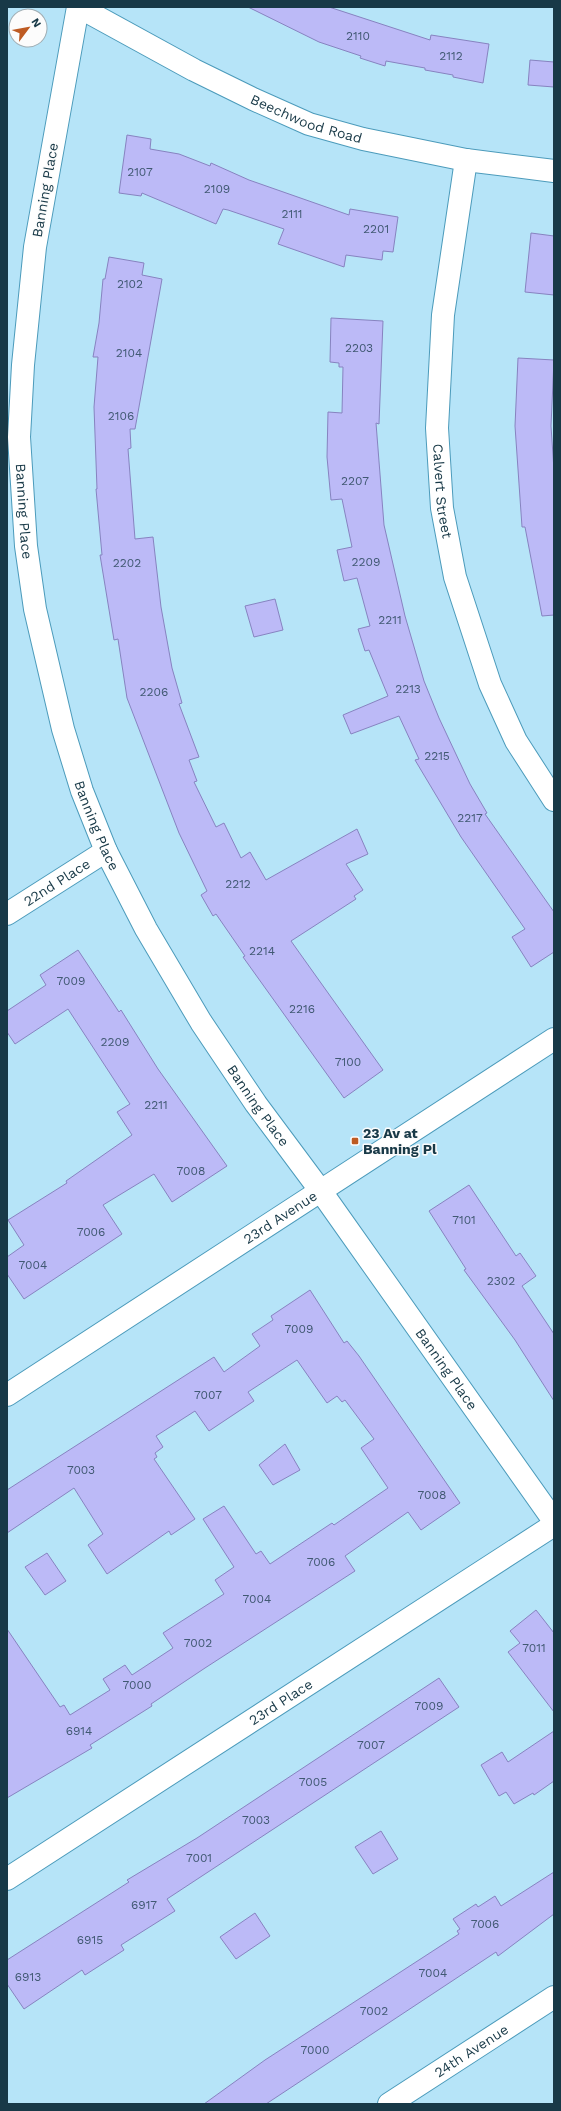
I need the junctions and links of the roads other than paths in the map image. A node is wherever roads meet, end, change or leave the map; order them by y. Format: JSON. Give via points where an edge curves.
{"nodes":[{"id":1,"x":79,"y":7,"type":"edge"},
{"id":2,"x":466,"y":160,"type":"junction"},
{"id":3,"x":554,"y":171,"type":"edge"},
{"id":4,"x":13,"y":440,"type":"edge"},
{"id":5,"x":554,"y":800,"type":"edge"},
{"id":6,"x":106,"y":851,"type":"junction"},
{"id":7,"x":7,"y":914,"type":"edge"},
{"id":8,"x":554,"y":1039,"type":"edge"},
{"id":9,"x":320,"y":1190,"type":"junction"},
{"id":10,"x":7,"y":1395,"type":"edge"},
{"id":11,"x":554,"y":1521,"type":"edge"},
{"id":12,"x":554,"y":1525,"type":"edge"},
{"id":13,"x":7,"y":1879,"type":"edge"},
{"id":14,"x":554,"y":1997,"type":"edge"},
{"id":15,"x":389,"y":2104,"type":"edge"}],
"edges":[{"from":1,"to":2,"type":"street","name":"Beechwood Road","via":[[194,70],[253,100],[309,124],[363,139]]},
{"from":1,"to":4,"type":"street","name":"Banning Place","via":[[35,247]]},
{"from":2,"to":3,"type":"street","name":"Beechwood Road"},
{"from":2,"to":5,"type":"street","name":"Calvert Street","via":[[443,315],[437,428],[442,508],[455,577],[490,684],[516,741]]},
{"from":4,"to":6,"type":"street","name":"Banning Place","via":[[35,609],[63,729],[82,791]]},
{"from":6,"to":7,"type":"street","name":"22nd Place"},
{"from":6,"to":9,"type":"street","name":"Banning Place","via":[[146,929],[201,1022],[256,1104]]},
{"from":8,"to":9,"type":"street","name":"23rd Avenue"},
{"from":9,"to":10,"type":"street","name":"23rd Avenue"},
{"from":9,"to":11,"type":"street","name":"Banning Place"},
{"from":12,"to":13,"type":"street","name":"23rd Place"},
{"from":14,"to":15,"type":"street","name":"24th Avenue"}]}
